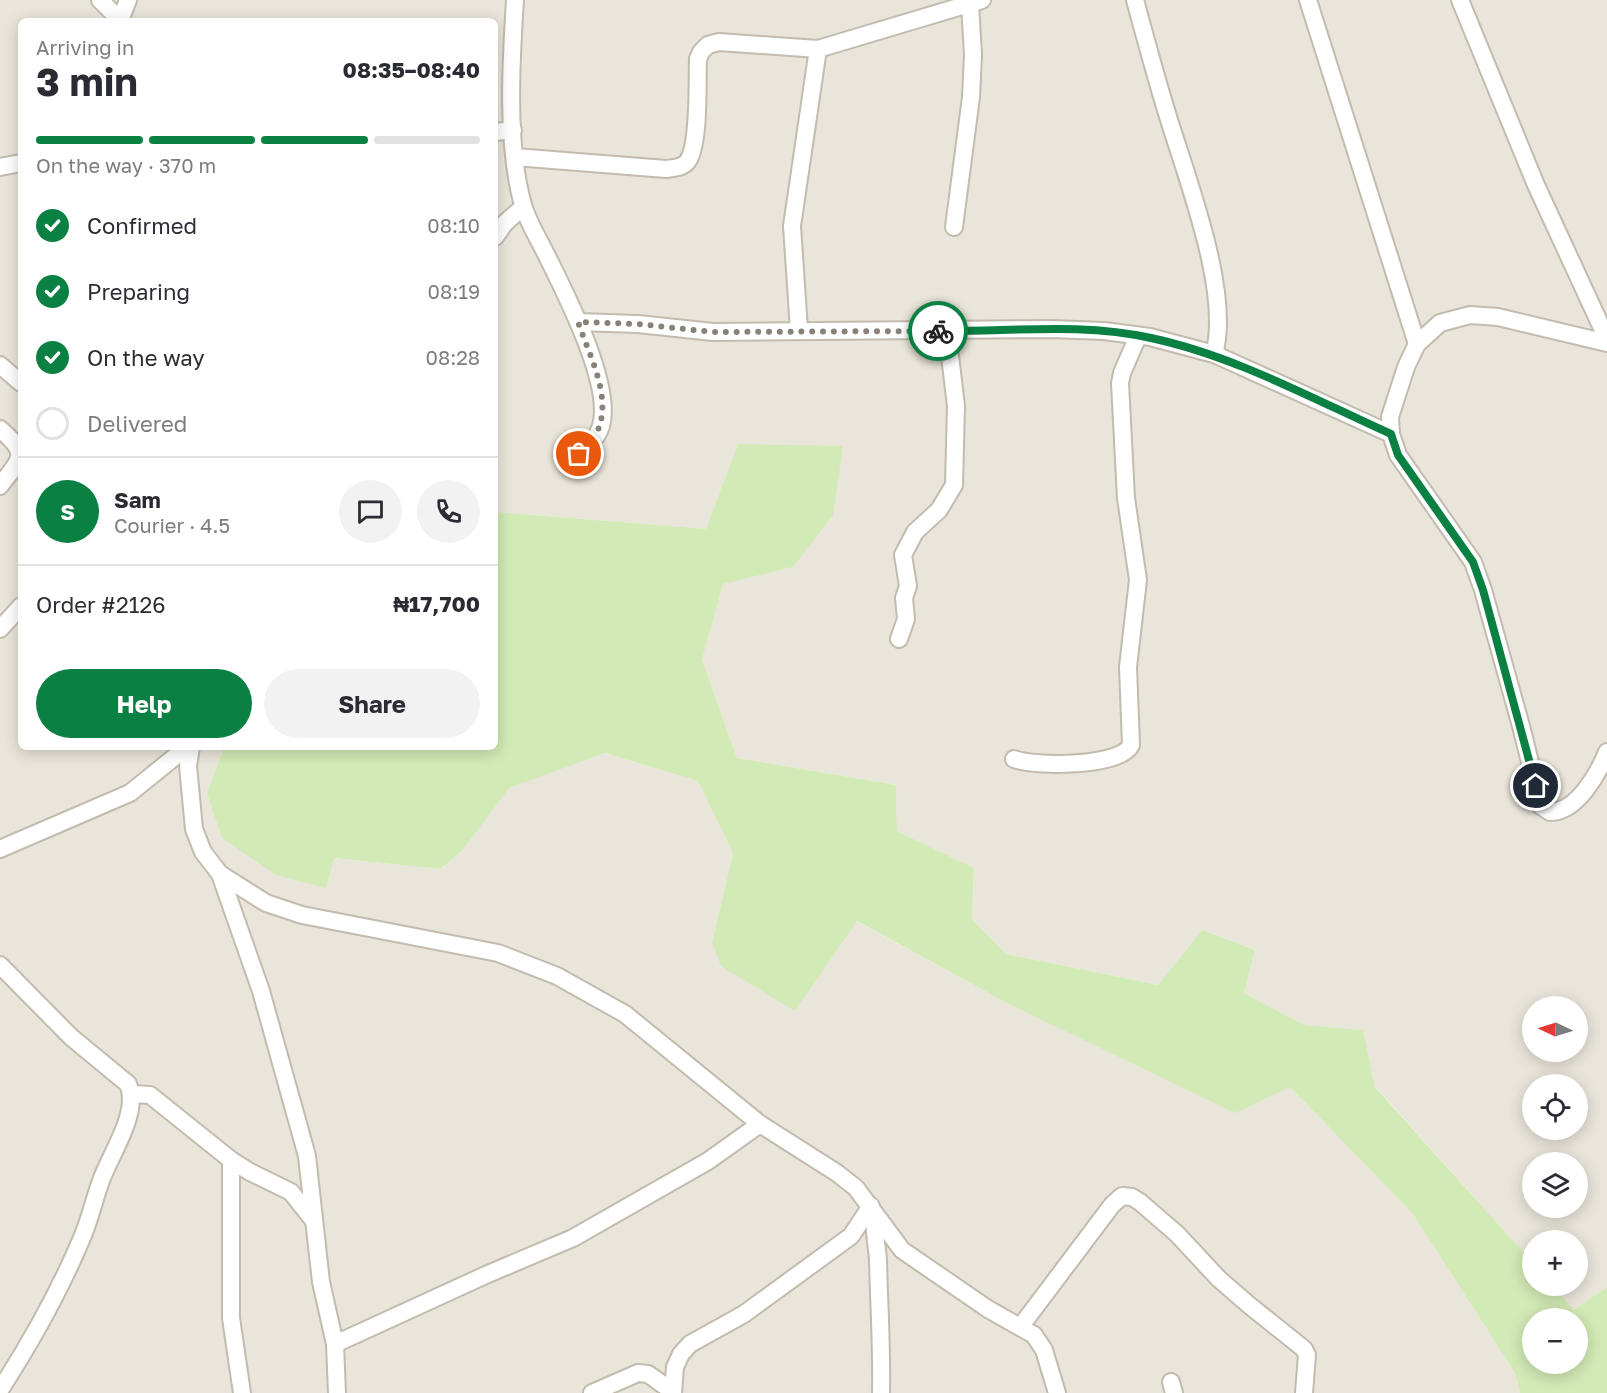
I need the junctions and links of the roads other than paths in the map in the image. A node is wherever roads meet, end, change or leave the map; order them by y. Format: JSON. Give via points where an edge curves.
{"nodes":[{"id":1,"x":100,"y":0,"type":"edge"},
{"id":2,"x":128,"y":0,"type":"edge"},
{"id":3,"x":515,"y":0,"type":"edge"},
{"id":4,"x":1135,"y":0,"type":"edge"},
{"id":5,"x":1308,"y":0,"type":"edge"},
{"id":6,"x":1460,"y":0,"type":"edge"},
{"id":7,"x":976,"y":2,"type":"edge"},
{"id":8,"x":117,"y":18,"type":"edge"},
{"id":9,"x":121,"y":18,"type":"edge"},
{"id":10,"x":818,"y":49,"type":"junction"},
{"id":11,"x":513,"y":130,"type":"junction"},
{"id":12,"x":498,"y":132,"type":"edge"},
{"id":13,"x":515,"y":157,"type":"junction"},
{"id":14,"x":18,"y":164,"type":"edge"},
{"id":15,"x":0,"y":167,"type":"edge"},
{"id":16,"x":523,"y":207,"type":"junction"},
{"id":17,"x":954,"y":227,"type":"dead end"},
{"id":18,"x":498,"y":232,"type":"edge"},
{"id":19,"x":578,"y":322,"type":"junction"},
{"id":20,"x":799,"y":330,"type":"junction"},
{"id":21,"x":947,"y":332,"type":"junction"},
{"id":22,"x":1138,"y":336,"type":"junction"},
{"id":23,"x":1607,"y":341,"type":"edge"},
{"id":24,"x":1417,"y":344,"type":"junction"},
{"id":25,"x":1214,"y":354,"type":"junction"},
{"id":26,"x":0,"y":365,"type":"edge"},
{"id":27,"x":18,"y":380,"type":"edge"},
{"id":28,"x":0,"y":429,"type":"edge"},
{"id":29,"x":1391,"y":434,"type":"junction"},
{"id":30,"x":18,"y":447,"type":"edge"},
{"id":31,"x":18,"y":461,"type":"edge"},
{"id":32,"x":568,"y":462,"type":"dead end"},
{"id":33,"x":0,"y":486,"type":"edge"},
{"id":34,"x":18,"y":609,"type":"edge"},
{"id":35,"x":0,"y":629,"type":"edge"},
{"id":36,"x":899,"y":639,"type":"dead end"},
{"id":37,"x":185,"y":750,"type":"edge"},
{"id":38,"x":189,"y":750,"type":"edge"},
{"id":39,"x":1607,"y":752,"type":"edge"},
{"id":40,"x":1014,"y":759,"type":"dead end"},
{"id":41,"x":0,"y":849,"type":"edge"},
{"id":42,"x":220,"y":874,"type":"junction"},
{"id":43,"x":0,"y":965,"type":"edge"},
{"id":44,"x":132,"y":1094,"type":"junction"},
{"id":45,"x":760,"y":1124,"type":"junction"},
{"id":46,"x":231,"y":1160,"type":"junction"},
{"id":47,"x":310,"y":1177,"type":"junction"},
{"id":48,"x":291,"y":1192,"type":"junction"},
{"id":49,"x":873,"y":1210,"type":"junction"},
{"id":50,"x":316,"y":1223,"type":"junction"},
{"id":51,"x":1021,"y":1326,"type":"junction"},
{"id":52,"x":335,"y":1344,"type":"junction"},
{"id":53,"x":0,"y":1390,"type":"edge"},
{"id":54,"x":672,"y":1392,"type":"edge"},
{"id":55,"x":242,"y":1393,"type":"edge"},
{"id":56,"x":337,"y":1393,"type":"edge"},
{"id":57,"x":592,"y":1393,"type":"edge"},
{"id":58,"x":881,"y":1393,"type":"edge"},
{"id":59,"x":1057,"y":1393,"type":"edge"},
{"id":60,"x":1304,"y":1393,"type":"edge"}],
"edges":[{"from":1,"to":8,"type":"street"},
{"from":2,"to":9,"type":"street"},
{"from":3,"to":11,"type":"street","via":[[511,57]]},
{"from":4,"to":25,"type":"street","via":[[1199,215],[1220,323]]},
{"from":5,"to":24,"type":"street"},
{"from":6,"to":23,"type":"street","via":[[1536,185]]},
{"from":7,"to":10,"type":"street"},
{"from":7,"to":17,"type":"street","via":[[971,97]]},
{"from":10,"to":13,"type":"street","via":[[743,42],[708,45],[698,59],[694,150],[686,164],[677,168]]},
{"from":10,"to":20,"type":"street","via":[[792,226]]},
{"from":11,"to":12,"type":"street"},
{"from":11,"to":13,"type":"street"},
{"from":13,"to":16,"type":"street"},
{"from":14,"to":15,"type":"street"},
{"from":16,"to":18,"type":"street"},
{"from":16,"to":19,"type":"street"},
{"from":19,"to":20,"type":"street","via":[[713,332]]},
{"from":19,"to":32,"type":"street","via":[[604,411],[590,446]]},
{"from":20,"to":21,"type":"street"},
{"from":21,"to":22,"type":"street","via":[[1051,329]]},
{"from":21,"to":36,"type":"street","via":[[956,406],[954,485],[939,510],[915,532],[903,555],[908,586],[904,598],[906,619]]},
{"from":22,"to":25,"type":"street"},
{"from":22,"to":40,"type":"street","via":[[1120,383],[1126,498],[1138,580],[1128,667],[1131,745],[1125,754],[1082,763],[1023,763]]},
{"from":23,"to":24,"type":"street","via":[[1498,317],[1470,315],[1440,323]]},
{"from":24,"to":29,"type":"street","via":[[1395,399]]},
{"from":25,"to":29,"type":"street"},
{"from":26,"to":27,"type":"street"},
{"from":28,"to":30,"type":"street"},
{"from":29,"to":39,"type":"street","via":[[1398,455],[1473,562],[1541,806],[1550,812],[1564,809],[1596,773]]},
{"from":31,"to":33,"type":"street"},
{"from":34,"to":35,"type":"street"},
{"from":37,"to":41,"type":"street","via":[[130,793]]},
{"from":38,"to":42,"type":"street","via":[[194,829],[203,852]]},
{"from":42,"to":45,"type":"street","via":[[266,903],[302,915],[498,953],[557,976],[625,1014]]},
{"from":42,"to":47,"type":"street","via":[[261,991]]},
{"from":43,"to":44,"type":"street","via":[[71,1037],[128,1084]]},
{"from":44,"to":46,"type":"street","via":[[150,1095]]},
{"from":44,"to":53,"type":"street","via":[[131,1109],[82,1239],[26,1350]]},
{"from":45,"to":49,"type":"street","via":[[837,1173]]},
{"from":45,"to":52,"type":"street","via":[[708,1161],[573,1238]]},
{"from":46,"to":48,"type":"street"},
{"from":46,"to":55,"type":"street","via":[[231,1318]]},
{"from":47,"to":48,"type":"street"},
{"from":47,"to":50,"type":"street"},
{"from":48,"to":50,"type":"street"},
{"from":49,"to":51,"type":"street","via":[[902,1250],[988,1309]]},
{"from":49,"to":54,"type":"street","via":[[851,1236],[744,1314],[690,1344],[675,1367]]},
{"from":49,"to":58,"type":"street","via":[[878,1248]]},
{"from":50,"to":52,"type":"street","via":[[321,1282]]},
{"from":51,"to":59,"type":"street","via":[[1039,1341]]},
{"from":51,"to":60,"type":"street","via":[[1112,1204],[1122,1196],[1132,1197],[1178,1234],[1219,1279],[1304,1349]]},
{"from":52,"to":56,"type":"street"},
{"from":54,"to":57,"type":"street","via":[[648,1374],[638,1373]]}]}
